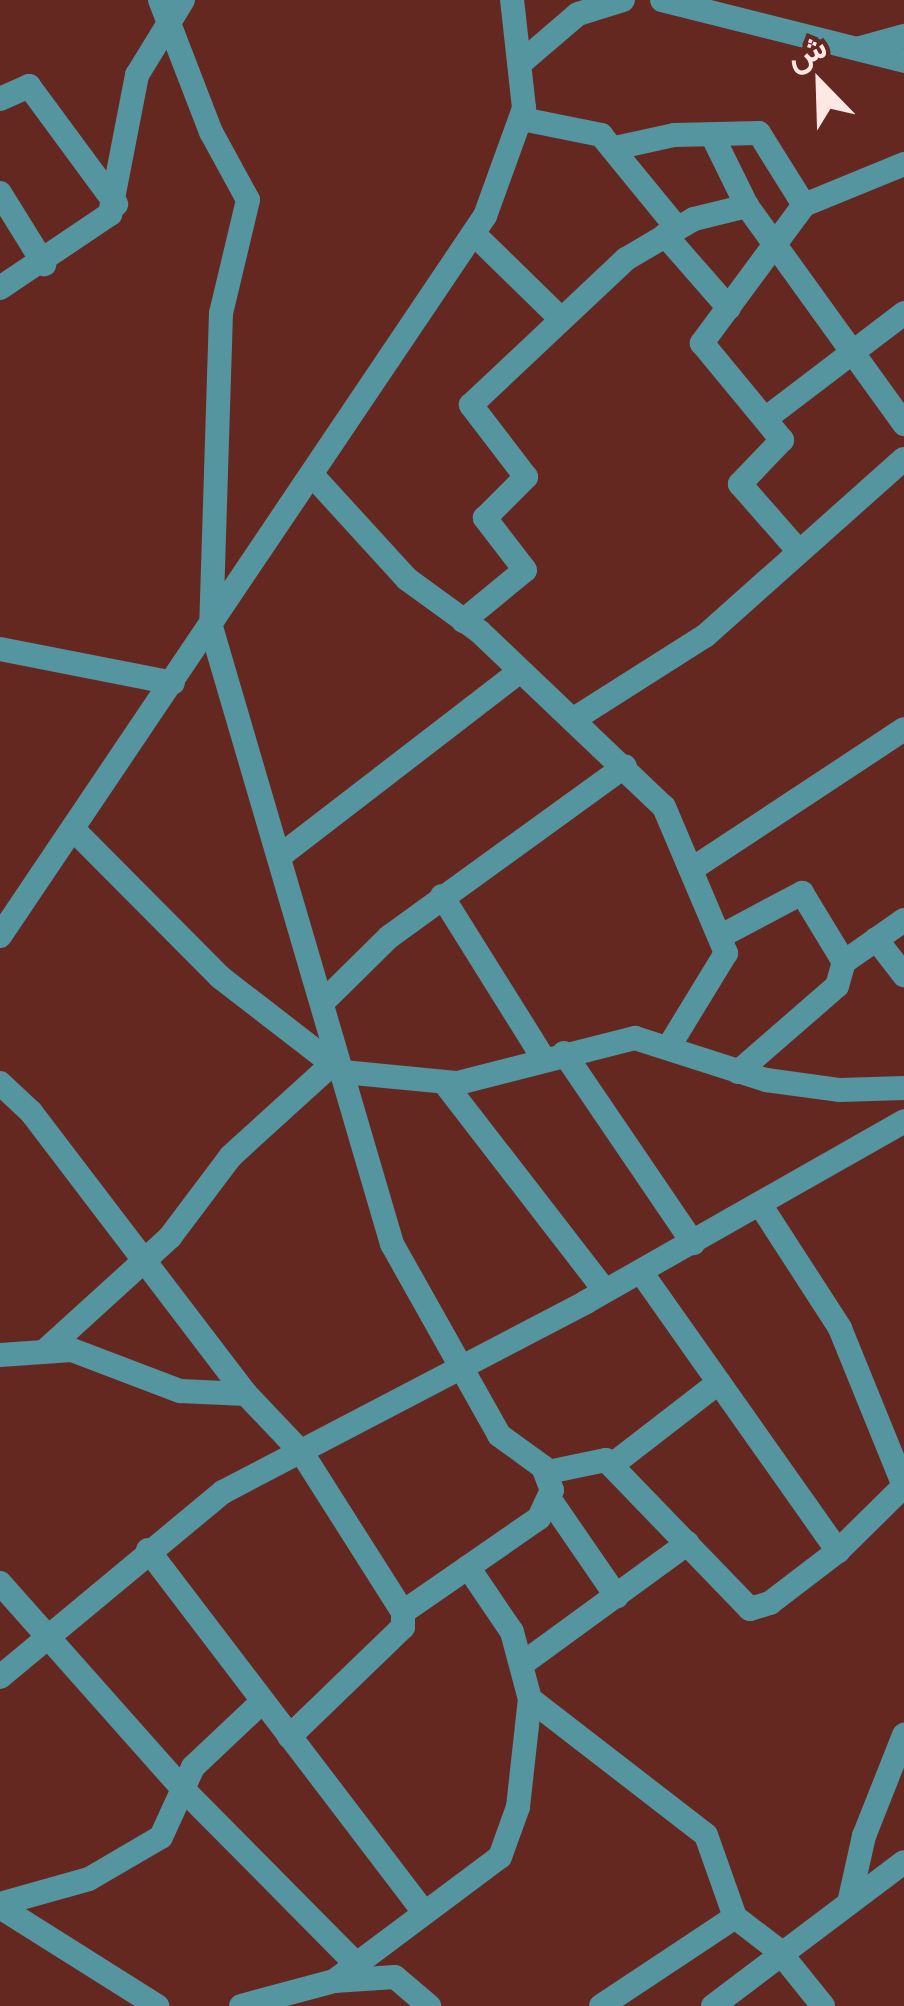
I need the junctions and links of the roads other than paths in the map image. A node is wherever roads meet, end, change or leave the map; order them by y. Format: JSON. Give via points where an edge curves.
{"nodes":[{"id":1,"x":512,"y":0,"type":"edge"},
{"id":2,"x":623,"y":0,"type":"edge"},
{"id":3,"x":662,"y":0,"type":"edge"},
{"id":4,"x":172,"y":4,"type":"edge"},
{"id":5,"x":904,"y":36,"type":"edge"},
{"id":6,"x":859,"y":48,"type":"junction"},
{"id":7,"x":523,"y":61,"type":"junction"},
{"id":8,"x":904,"y":61,"type":"edge"},
{"id":9,"x":0,"y":99,"type":"edge"},
{"id":10,"x":522,"y":119,"type":"junction"},
{"id":11,"x":713,"y":137,"type":"junction"},
{"id":12,"x":614,"y":148,"type":"junction"},
{"id":13,"x":904,"y":164,"type":"edge"},
{"id":14,"x":0,"y":193,"type":"edge"},
{"id":15,"x":116,"y":204,"type":"junction"},
{"id":16,"x":804,"y":205,"type":"junction"},
{"id":17,"x":747,"y":206,"type":"junction"},
{"id":18,"x":671,"y":232,"type":"junction"},
{"id":19,"x":474,"y":234,"type":"junction"},
{"id":20,"x":773,"y":237,"type":"junction"},
{"id":21,"x":44,"y":264,"type":"junction"},
{"id":22,"x":0,"y":288,"type":"edge"},
{"id":23,"x":729,"y":308,"type":"junction"},
{"id":24,"x":904,"y":313,"type":"edge"},
{"id":25,"x":560,"y":318,"type":"junction"},
{"id":26,"x":853,"y":350,"type":"junction"},
{"id":27,"x":765,"y":419,"type":"junction"},
{"id":28,"x":904,"y":424,"type":"edge"},
{"id":29,"x":904,"y":459,"type":"edge"},
{"id":30,"x":313,"y":476,"type":"junction"},
{"id":31,"x":797,"y":549,"type":"junction"},
{"id":32,"x":463,"y":621,"type":"junction"},
{"id":33,"x":211,"y":627,"type":"junction"},
{"id":34,"x":0,"y":649,"type":"edge"},
{"id":35,"x":519,"y":672,"type":"junction"},
{"id":36,"x":173,"y":683,"type":"junction"},
{"id":37,"x":574,"y":718,"type":"junction"},
{"id":38,"x":904,"y":729,"type":"edge"},
{"id":39,"x":625,"y":766,"type":"junction"},
{"id":40,"x":73,"y":829,"type":"junction"},
{"id":41,"x":280,"y":856,"type":"junction"},
{"id":42,"x":695,"y":867,"type":"junction"},
{"id":43,"x":442,"y":896,"type":"junction"},
{"id":44,"x":904,"y":920,"type":"edge"},
{"id":45,"x":0,"y":936,"type":"edge"},
{"id":46,"x":721,"y":936,"type":"junction"},
{"id":47,"x":877,"y":939,"type":"junction"},
{"id":48,"x":844,"y":962,"type":"junction"},
{"id":49,"x":904,"y":975,"type":"edge"},
{"id":50,"x":323,"y":1002,"type":"junction"},
{"id":51,"x":668,"y":1048,"type":"junction"},
{"id":52,"x":554,"y":1056,"type":"junction"},
{"id":53,"x":337,"y":1068,"type":"junction"},
{"id":54,"x":738,"y":1072,"type":"junction"},
{"id":55,"x":0,"y":1082,"type":"edge"},
{"id":56,"x":446,"y":1084,"type":"junction"},
{"id":57,"x":904,"y":1088,"type":"edge"},
{"id":58,"x":904,"y":1121,"type":"edge"},
{"id":59,"x":761,"y":1206,"type":"junction"},
{"id":60,"x":693,"y":1243,"type":"junction"},
{"id":61,"x":146,"y":1260,"type":"junction"},
{"id":62,"x":641,"y":1272,"type":"junction"},
{"id":63,"x":605,"y":1291,"type":"junction"},
{"id":64,"x":46,"y":1350,"type":"junction"},
{"id":65,"x":0,"y":1355,"type":"edge"},
{"id":66,"x":460,"y":1366,"type":"junction"},
{"id":67,"x":718,"y":1383,"type":"junction"},
{"id":68,"x":246,"y":1394,"type":"junction"},
{"id":69,"x":302,"y":1453,"type":"junction"},
{"id":70,"x":612,"y":1465,"type":"junction"},
{"id":71,"x":548,"y":1472,"type":"junction"},
{"id":72,"x":551,"y":1501,"type":"junction"},
{"id":73,"x":688,"y":1543,"type":"junction"},
{"id":74,"x":148,"y":1550,"type":"junction"},
{"id":75,"x":838,"y":1551,"type":"junction"},
{"id":76,"x":468,"y":1567,"type":"junction"},
{"id":77,"x":0,"y":1583,"type":"edge"},
{"id":78,"x":617,"y":1597,"type":"junction"},
{"id":79,"x":403,"y":1612,"type":"junction"},
{"id":80,"x":48,"y":1636,"type":"junction"},
{"id":81,"x":522,"y":1664,"type":"junction"},
{"id":82,"x":0,"y":1677,"type":"edge"},
{"id":83,"x":530,"y":1699,"type":"junction"},
{"id":84,"x":262,"y":1702,"type":"junction"},
{"id":85,"x":904,"y":1735,"type":"edge"},
{"id":86,"x":289,"y":1737,"type":"junction"},
{"id":87,"x":180,"y":1786,"type":"junction"},
{"id":88,"x":904,"y":1862,"type":"edge"},
{"id":89,"x":849,"y":1903,"type":"junction"},
{"id":90,"x":0,"y":1906,"type":"edge"},
{"id":91,"x":422,"y":1910,"type":"junction"},
{"id":92,"x":735,"y":1917,"type":"junction"},
{"id":93,"x":782,"y":1956,"type":"junction"},
{"id":94,"x":355,"y":1963,"type":"junction"},
{"id":95,"x":334,"y":1981,"type":"junction"},
{"id":96,"x":157,"y":2006,"type":"edge"},
{"id":97,"x":241,"y":2006,"type":"edge"},
{"id":98,"x":429,"y":2006,"type":"edge"},
{"id":99,"x":602,"y":2006,"type":"edge"},
{"id":100,"x":713,"y":2006,"type":"edge"},
{"id":101,"x":823,"y":2006,"type":"edge"}],
"edges":[{"from":1,"to":7,"type":"street"},
{"from":2,"to":7,"type":"street","via":[[578,14]]},
{"from":3,"to":6,"type":"street"},
{"from":4,"to":15,"type":"street","via":[[136,75]]},
{"from":4,"to":33,"type":"street","via":[[205,116],[249,209],[221,313]]},
{"from":5,"to":6,"type":"street"},
{"from":6,"to":8,"type":"street"},
{"from":7,"to":10,"type":"street"},
{"from":9,"to":15,"type":"street","via":[[29,86]]},
{"from":10,"to":12,"type":"street","via":[[594,131]]},
{"from":10,"to":19,"type":"street"},
{"from":11,"to":12,"type":"street","via":[[674,135]]},
{"from":11,"to":16,"type":"street","via":[[762,135]]},
{"from":11,"to":17,"type":"street"},
{"from":12,"to":18,"type":"street"},
{"from":13,"to":16,"type":"street"},
{"from":14,"to":21,"type":"street"},
{"from":15,"to":21,"type":"street"},
{"from":16,"to":20,"type":"street"},
{"from":17,"to":18,"type":"street"},
{"from":17,"to":20,"type":"street"},
{"from":18,"to":23,"type":"street"},
{"from":18,"to":25,"type":"street","via":[[614,268]]},
{"from":19,"to":25,"type":"street"},
{"from":19,"to":30,"type":"street"},
{"from":20,"to":23,"type":"street"},
{"from":20,"to":26,"type":"street"},
{"from":21,"to":22,"type":"street"},
{"from":23,"to":27,"type":"street","via":[[701,348]]},
{"from":24,"to":26,"type":"street"},
{"from":25,"to":32,"type":"street","via":[[470,407],[526,477],[484,518],[525,570]]},
{"from":26,"to":27,"type":"street"},
{"from":26,"to":28,"type":"street"},
{"from":27,"to":31,"type":"street","via":[[782,441],[740,484]]},
{"from":29,"to":31,"type":"street"},
{"from":30,"to":32,"type":"street","via":[[407,579]]},
{"from":30,"to":33,"type":"street"},
{"from":31,"to":37,"type":"street","via":[[705,636]]},
{"from":32,"to":35,"type":"street"},
{"from":33,"to":36,"type":"street"},
{"from":33,"to":41,"type":"street"},
{"from":34,"to":36,"type":"street"},
{"from":35,"to":37,"type":"street"},
{"from":35,"to":41,"type":"street"},
{"from":36,"to":40,"type":"street"},
{"from":37,"to":39,"type":"street"},
{"from":38,"to":42,"type":"street"},
{"from":39,"to":42,"type":"street","via":[[664,807]]},
{"from":39,"to":43,"type":"street"},
{"from":40,"to":45,"type":"street"},
{"from":40,"to":53,"type":"street","via":[[220,977]]},
{"from":41,"to":50,"type":"street"},
{"from":42,"to":46,"type":"street"},
{"from":43,"to":50,"type":"street"},
{"from":43,"to":52,"type":"street"},
{"from":44,"to":47,"type":"street"},
{"from":46,"to":48,"type":"street","via":[[802,893]]},
{"from":46,"to":51,"type":"street","via":[[725,957]]},
{"from":47,"to":48,"type":"street"},
{"from":47,"to":49,"type":"street"},
{"from":48,"to":54,"type":"street","via":[[837,986]]},
{"from":50,"to":53,"type":"street"},
{"from":51,"to":52,"type":"street","via":[[635,1038]]},
{"from":51,"to":54,"type":"street"},
{"from":52,"to":56,"type":"street"},
{"from":52,"to":60,"type":"street"},
{"from":53,"to":56,"type":"street"},
{"from":53,"to":61,"type":"street","via":[[231,1156]]},
{"from":53,"to":66,"type":"street","via":[[392,1244]]},
{"from":54,"to":57,"type":"street","via":[[819,1089]]},
{"from":55,"to":61,"type":"street"},
{"from":56,"to":63,"type":"street"},
{"from":58,"to":59,"type":"street"},
{"from":59,"to":60,"type":"street"},
{"from":59,"to":75,"type":"street","via":[[847,1341],[904,1486]]},
{"from":60,"to":62,"type":"street"},
{"from":61,"to":64,"type":"street"},
{"from":61,"to":68,"type":"street"},
{"from":62,"to":63,"type":"street"},
{"from":62,"to":67,"type":"street"},
{"from":63,"to":66,"type":"street"},
{"from":64,"to":65,"type":"street"},
{"from":64,"to":68,"type":"street","via":[[83,1353],[180,1391]]},
{"from":66,"to":69,"type":"street"},
{"from":66,"to":71,"type":"street","via":[[506,1443]]},
{"from":67,"to":70,"type":"street"},
{"from":67,"to":75,"type":"street"},
{"from":68,"to":69,"type":"street"},
{"from":69,"to":74,"type":"street","via":[[223,1492]]},
{"from":69,"to":79,"type":"street"},
{"from":70,"to":71,"type":"street","via":[[591,1457]]},
{"from":70,"to":73,"type":"street"},
{"from":71,"to":72,"type":"street"},
{"from":72,"to":76,"type":"street"},
{"from":72,"to":78,"type":"street"},
{"from":73,"to":75,"type":"street","via":[[750,1609],[770,1604]]},
{"from":73,"to":78,"type":"street"},
{"from":74,"to":80,"type":"street"},
{"from":74,"to":84,"type":"street"},
{"from":76,"to":79,"type":"street"},
{"from":76,"to":81,"type":"street","via":[[512,1632]]},
{"from":77,"to":80,"type":"street"},
{"from":78,"to":81,"type":"street"},
{"from":79,"to":86,"type":"street","via":[[400,1632]]},
{"from":80,"to":82,"type":"street"},
{"from":80,"to":87,"type":"street"},
{"from":81,"to":83,"type":"street"},
{"from":83,"to":91,"type":"street","via":[[518,1808],[504,1850]]},
{"from":83,"to":92,"type":"street","via":[[706,1835]]},
{"from":84,"to":86,"type":"street"},
{"from":84,"to":87,"type":"street"},
{"from":85,"to":89,"type":"street","via":[[864,1836]]},
{"from":86,"to":91,"type":"street"},
{"from":87,"to":90,"type":"street","via":[[169,1828],[146,1848],[89,1879]]},
{"from":87,"to":94,"type":"street"},
{"from":88,"to":89,"type":"street"},
{"from":89,"to":93,"type":"street"},
{"from":90,"to":96,"type":"street"},
{"from":91,"to":94,"type":"street"},
{"from":92,"to":93,"type":"street"},
{"from":92,"to":99,"type":"street"},
{"from":93,"to":100,"type":"street"},
{"from":93,"to":101,"type":"street"},
{"from":94,"to":95,"type":"street"},
{"from":95,"to":97,"type":"street"},
{"from":95,"to":98,"type":"street","via":[[401,1978]]}]}
